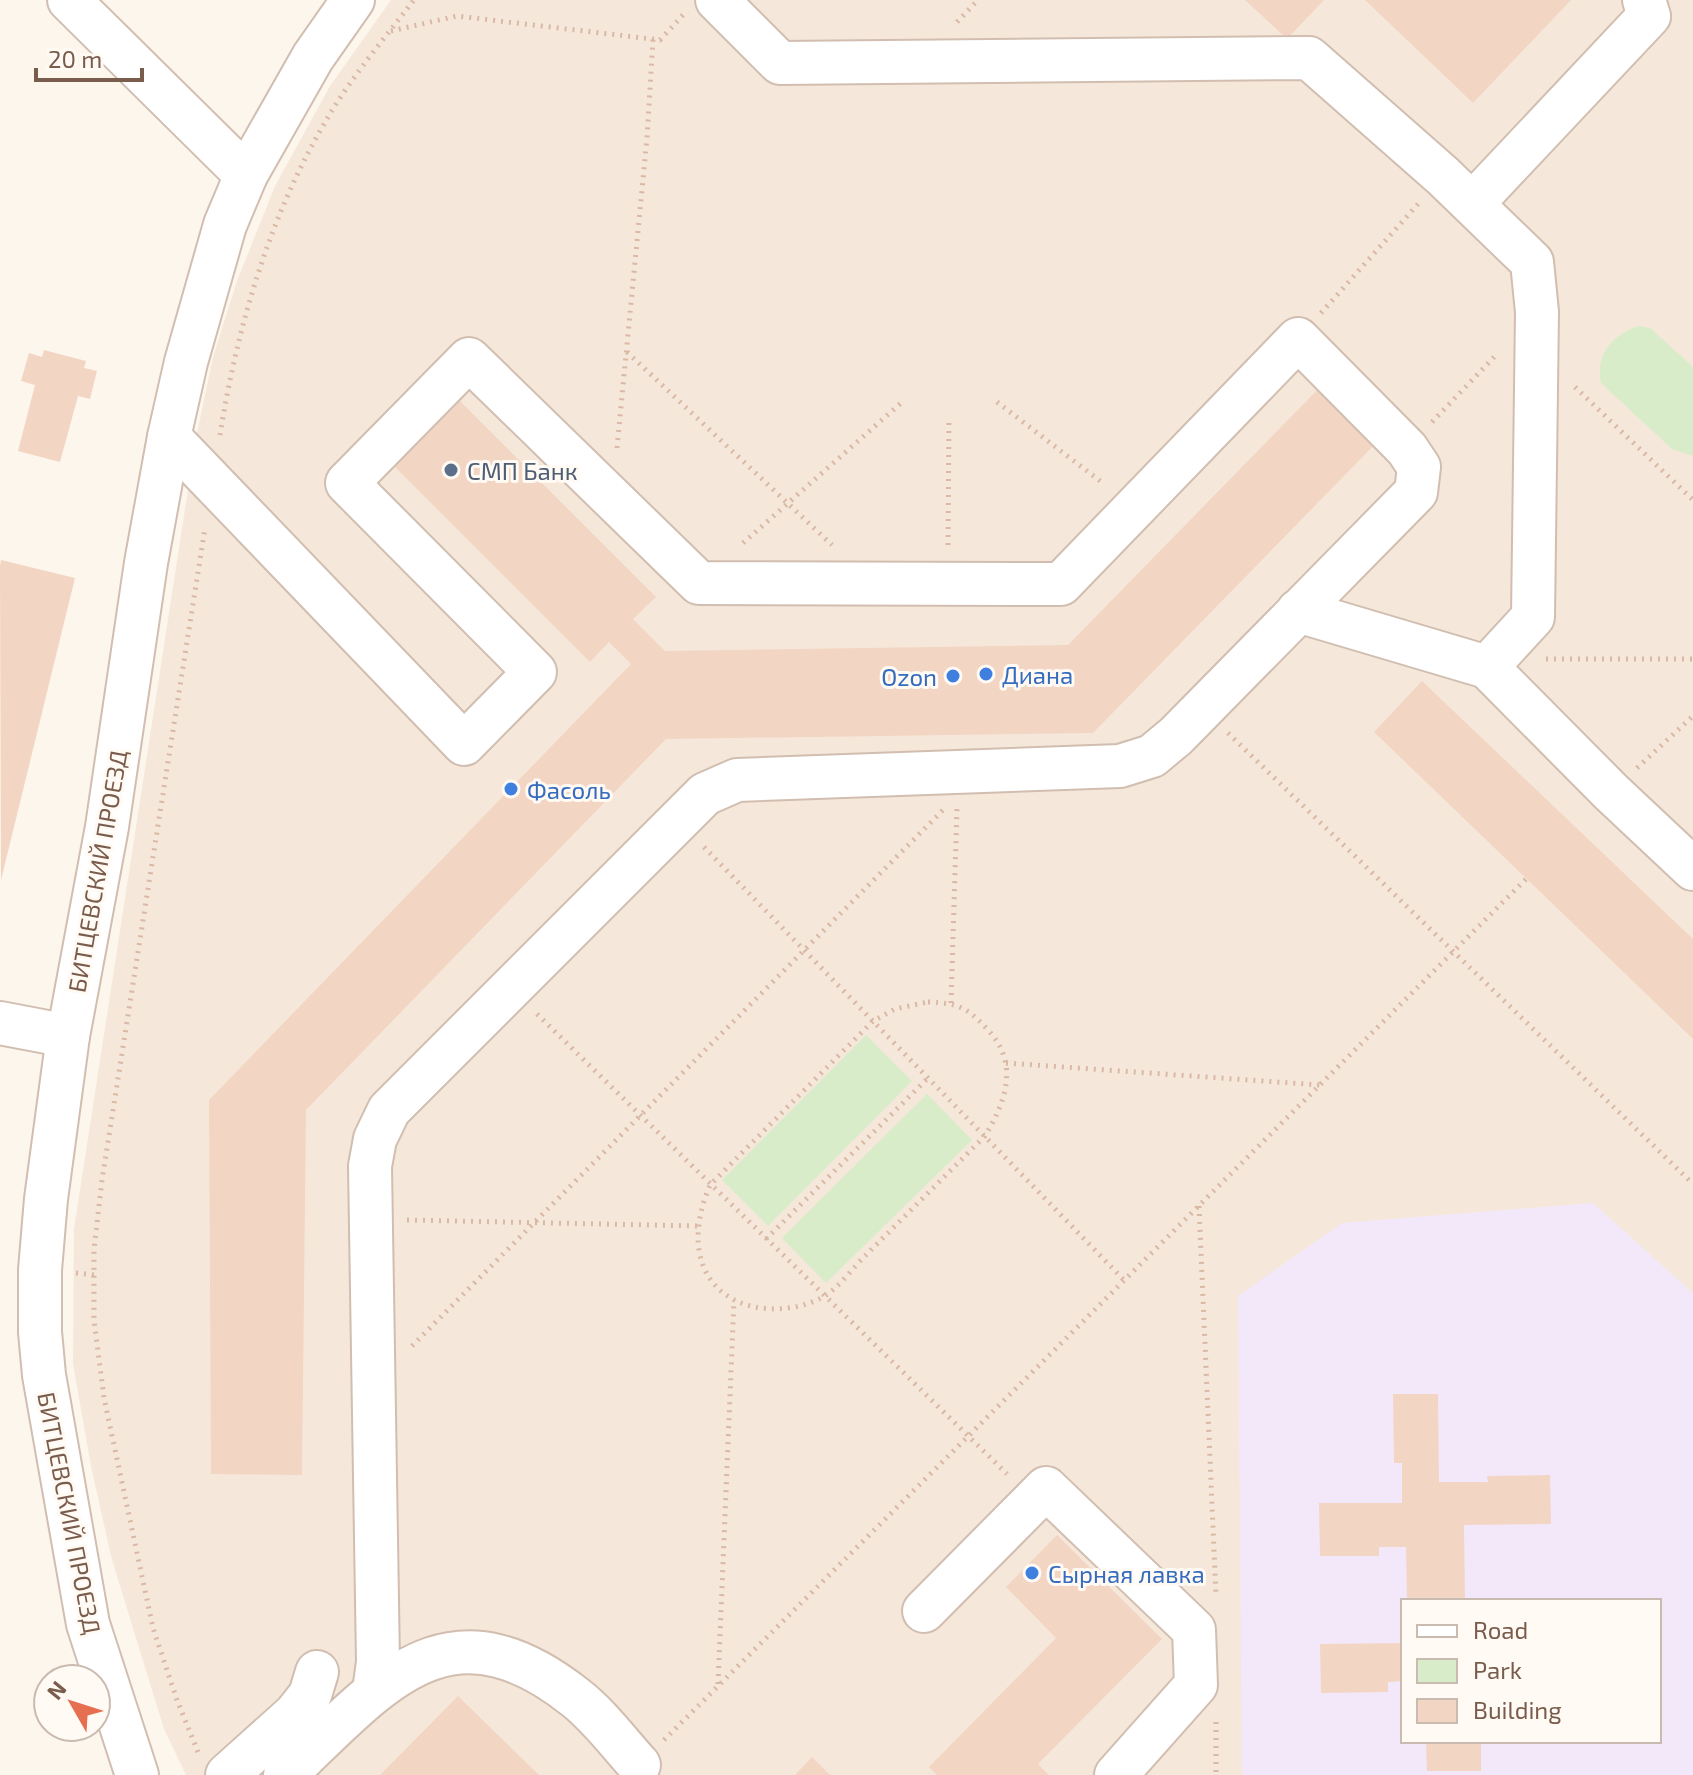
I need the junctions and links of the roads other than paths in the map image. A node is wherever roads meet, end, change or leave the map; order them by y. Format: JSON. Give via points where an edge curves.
{"nodes":[{"id":1,"x":69,"y":0,"type":"edge"},
{"id":2,"x":353,"y":0,"type":"edge"},
{"id":3,"x":1644,"y":0,"type":"edge"},
{"id":4,"x":703,"y":5,"type":"edge"},
{"id":5,"x":246,"y":175,"type":"junction"},
{"id":6,"x":1473,"y":203,"type":"junction"},
{"id":7,"x":169,"y":437,"type":"junction"},
{"id":8,"x":1298,"y":611,"type":"junction"},
{"id":9,"x":1490,"y":663,"type":"junction"},
{"id":10,"x":1693,"y":869,"type":"edge"},
{"id":11,"x":0,"y":1023,"type":"edge"},
{"id":12,"x":68,"y":1036,"type":"junction"},
{"id":13,"x":924,"y":1611,"type":"dead end"},
{"id":14,"x":317,"y":1672,"type":"dead end"},
{"id":15,"x":374,"y":1691,"type":"junction"},
{"id":16,"x":639,"y":1765,"type":"road end"},
{"id":17,"x":215,"y":1769,"type":"edge"},
{"id":18,"x":137,"y":1775,"type":"edge"},
{"id":19,"x":285,"y":1775,"type":"edge"},
{"id":20,"x":1116,"y":1775,"type":"edge"}],
"edges":[{"from":1,"to":5,"type":"street"},
{"from":2,"to":5,"type":"street","name":"БИТЦЕВСКИЙ ПРОЕЗД","via":[[313,57]]},
{"from":3,"to":6,"type":"street","via":[[1649,16]]},
{"from":4,"to":6,"type":"street","via":[[780,63],[1309,58]]},
{"from":5,"to":7,"type":"street","name":"БИТЦЕВСКИЙ ПРОЕЗД","via":[[204,292]]},
{"from":6,"to":9,"type":"street","via":[[1532,262],[1537,331],[1533,617]]},
{"from":7,"to":8,"type":"street","via":[[464,744],[535,672],[347,483],[469,359],[699,583],[1061,584],[1298,339],[1419,467],[1416,492]]},
{"from":7,"to":12,"type":"street","name":"БИТЦЕВСКИЙ ПРОЕЗД"},
{"from":8,"to":9,"type":"street"},
{"from":8,"to":15,"type":"street","via":[[1152,756],[1120,766],[958,783],[737,780],[705,794],[389,1110],[370,1166],[378,1662]]},
{"from":9,"to":10,"type":"street","via":[[1611,792]]},
{"from":11,"to":12,"type":"street"},
{"from":12,"to":18,"type":"street","name":"БИТЦЕВСКИЙ ПРОЕЗД","via":[[40,1270],[44,1375],[88,1624]]},
{"from":13,"to":20,"type":"street","via":[[1046,1488],[1194,1630],[1196,1685]]},
{"from":14,"to":17,"type":"street","via":[[310,1695],[295,1714]]},
{"from":15,"to":16,"type":"street","via":[[413,1665],[444,1655],[481,1651],[509,1657],[578,1699]]},
{"from":15,"to":19,"type":"street"}]}
